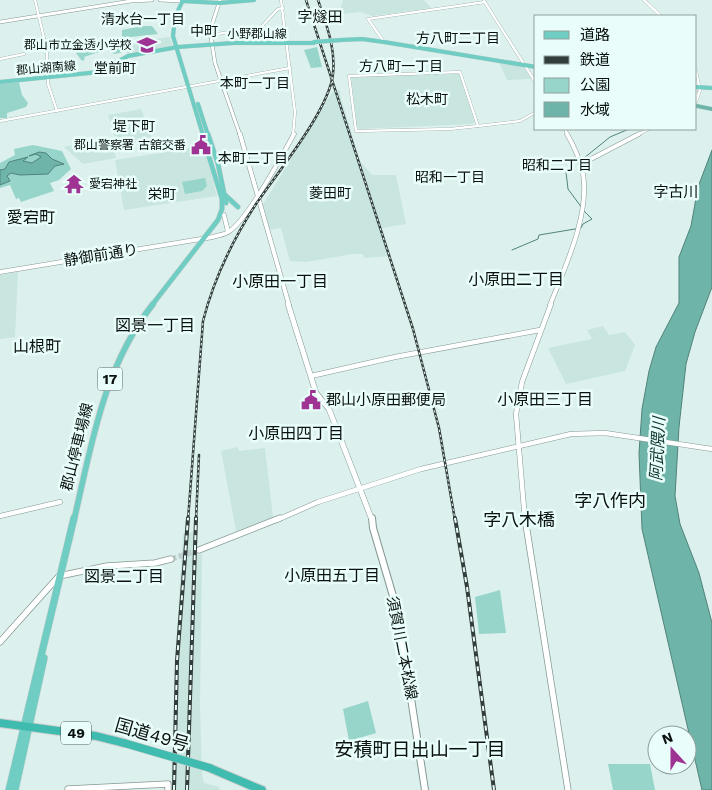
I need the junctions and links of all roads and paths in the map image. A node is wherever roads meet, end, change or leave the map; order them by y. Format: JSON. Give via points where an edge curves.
{"nodes":[{"id":1,"x":35,"y":0,"type":"edge"},
{"id":2,"x":152,"y":0,"type":"edge"},
{"id":3,"x":160,"y":0,"type":"edge"},
{"id":4,"x":244,"y":0,"type":"edge"},
{"id":5,"x":254,"y":0,"type":"edge"},
{"id":6,"x":281,"y":0,"type":"edge"},
{"id":7,"x":644,"y":0,"type":"edge"},
{"id":8,"x":184,"y":1,"type":"edge"},
{"id":9,"x":484,"y":1,"type":"edge"},
{"id":10,"x":220,"y":2,"type":"edge"},
{"id":11,"x":283,"y":8,"type":"junction"},
{"id":12,"x":659,"y":15,"type":"edge"},
{"id":13,"x":39,"y":16,"type":"junction"},
{"id":14,"x":0,"y":22,"type":"edge"},
{"id":15,"x":211,"y":35,"type":"junction"},
{"id":16,"x":384,"y":42,"type":"junction"},
{"id":17,"x":213,"y":44,"type":"junction"},
{"id":18,"x":288,"y":44,"type":"junction"},
{"id":19,"x":177,"y":47,"type":"junction"},
{"id":20,"x":24,"y":54,"type":"dead end"},
{"id":21,"x":0,"y":59,"type":"edge"},
{"id":22,"x":525,"y":65,"type":"junction"},
{"id":23,"x":534,"y":67,"type":"edge"},
{"id":24,"x":290,"y":68,"type":"junction"},
{"id":25,"x":47,"y":79,"type":"junction"},
{"id":26,"x":221,"y":79,"type":"junction"},
{"id":27,"x":534,"y":80,"type":"edge"},
{"id":28,"x":0,"y":82,"type":"edge"},
{"id":29,"x":189,"y":84,"type":"junction"},
{"id":30,"x":697,"y":86,"type":"edge"},
{"id":31,"x":712,"y":88,"type":"edge"},
{"id":32,"x":697,"y":100,"type":"edge"},
{"id":33,"x":57,"y":112,"type":"junction"},
{"id":34,"x":534,"y":113,"type":"edge"},
{"id":35,"x":0,"y":120,"type":"edge"},
{"id":36,"x":478,"y":126,"type":"junction"},
{"id":37,"x":565,"y":130,"type":"edge"},
{"id":38,"x":642,"y":130,"type":"edge"},
{"id":39,"x":646,"y":130,"type":"edge"},
{"id":40,"x":580,"y":161,"type":"junction"},
{"id":41,"x":225,"y":195,"type":"junction"},
{"id":42,"x":257,"y":196,"type":"junction"},
{"id":43,"x":238,"y":207,"type":"dead end"},
{"id":44,"x":224,"y":215,"type":"junction"},
{"id":45,"x":228,"y":232,"type":"junction"},
{"id":46,"x":205,"y":238,"type":"junction"},
{"id":47,"x":0,"y":272,"type":"edge"},
{"id":48,"x":540,"y":330,"type":"junction"},
{"id":49,"x":311,"y":376,"type":"junction"},
{"id":50,"x":518,"y":445,"type":"junction"},
{"id":51,"x":712,"y":449,"type":"edge"},
{"id":52,"x":361,"y":489,"type":"junction"},
{"id":53,"x":60,"y":502,"type":"dead end"},
{"id":54,"x":0,"y":516,"type":"edge"},
{"id":55,"x":199,"y":550,"type":"tunnel mouth"},
{"id":56,"x":171,"y":559,"type":"tunnel mouth"},
{"id":57,"x":61,"y":576,"type":"junction"},
{"id":58,"x":0,"y":642,"type":"edge"},
{"id":59,"x":0,"y":723,"type":"edge"},
{"id":60,"x":26,"y":728,"type":"junction"},
{"id":61,"x":68,"y":788,"type":"dead end"},
{"id":62,"x":103,"y":789,"type":"edge"},
{"id":63,"x":9,"y":790,"type":"edge"},
{"id":64,"x":15,"y":790,"type":"edge"},
{"id":65,"x":168,"y":790,"type":"edge"},
{"id":66,"x":262,"y":790,"type":"edge"},
{"id":67,"x":425,"y":790,"type":"edge"},
{"id":68,"x":568,"y":790,"type":"edge"}],
"edges":[{"from":1,"to":13,"type":"street"},
{"from":2,"to":13,"type":"main road"},
{"from":3,"to":8,"type":"main road"},
{"from":4,"to":10,"type":"main road"},
{"from":5,"to":10,"type":"main road"},
{"from":6,"to":11,"type":"street"},
{"from":7,"to":12,"type":"street"},
{"from":8,"to":10,"type":"main road"},
{"from":8,"to":19,"type":"main road","name":"郡山停車場線","number":"17","via":[[172,30]]},
{"from":9,"to":16,"type":"street","via":[[368,19]]},
{"from":9,"to":22,"type":"street"},
{"from":10,"to":15,"type":"main road","name":"須賀川二本松線","via":[[213,16]]},
{"from":11,"to":15,"type":"street","via":[[261,27]]},
{"from":11,"to":18,"type":"street"},
{"from":13,"to":14,"type":"main road"},
{"from":13,"to":25,"type":"street","via":[[47,51]]},
{"from":15,"to":17,"type":"main road","name":"須賀川二本松線"},
{"from":16,"to":18,"type":"main road","name":"小野郡山線","bridge":true},
{"from":16,"to":22,"type":"main road","name":"小野郡山線"},
{"from":17,"to":18,"type":"main road","name":"小野郡山線"},
{"from":17,"to":19,"type":"main road","name":"小野郡山線"},
{"from":17,"to":26,"type":"main road","name":"須賀川二本松線"},
{"from":18,"to":24,"type":"street"},
{"from":19,"to":25,"type":"main road","name":"郡山湖南線","via":[[128,56],[99,72]]},
{"from":19,"to":29,"type":"main road","name":"郡山停車場線","number":"17"},
{"from":20,"to":21,"type":"street"},
{"from":22,"to":23,"type":"main road","name":"小野郡山線"},
{"from":22,"to":27,"type":"street"},
{"from":24,"to":26,"type":"street"},
{"from":24,"to":42,"type":"street","via":[[294,134]]},
{"from":25,"to":28,"type":"main road","name":"郡山湖南線"},
{"from":25,"to":33,"type":"street"},
{"from":26,"to":29,"type":"street"},
{"from":26,"to":42,"type":"main road","name":"須賀川二本松線"},
{"from":29,"to":33,"type":"street"},
{"from":29,"to":41,"type":"main road","name":"郡山停車場線","number":"17","via":[[218,164]]},
{"from":29,"to":46,"type":"main road","name":"郡山停車場線","number":"17","via":[[223,202],[218,220]]},
{"from":30,"to":31,"type":"main road"},
{"from":30,"to":32,"type":"street","via":[[700,96]]},
{"from":33,"to":35,"type":"street"},
{"from":34,"to":36,"type":"street","via":[[524,120]]},
{"from":36,"to":36,"type":"street","via":[[460,72],[349,76],[356,131]]},
{"from":37,"to":40,"type":"street"},
{"from":38,"to":40,"type":"street"},
{"from":39,"to":40,"type":"street","via":[[593,158]]},
{"from":40,"to":48,"type":"street","via":[[584,193],[580,222]]},
{"from":41,"to":43,"type":"main road"},
{"from":41,"to":44,"type":"main road","name":"郡山停車場線","number":"17"},
{"from":42,"to":45,"type":"street","via":[[237,225]]},
{"from":42,"to":49,"type":"main road","name":"須賀川二本松線"},
{"from":44,"to":45,"type":"street"},
{"from":44,"to":46,"type":"main road","name":"郡山停車場線","number":"17"},
{"from":45,"to":46,"type":"street","name":"静御前通り"},
{"from":46,"to":47,"type":"street","name":"静御前通り"},
{"from":46,"to":57,"type":"main road","name":"郡山停車場線","number":"17","via":[[154,303],[119,363],[99,422]]},
{"from":48,"to":49,"type":"street"},
{"from":48,"to":50,"type":"street","via":[[518,396]]},
{"from":49,"to":52,"type":"main road","name":"須賀川二本松線","via":[[316,393],[329,409]]},
{"from":50,"to":51,"type":"street","via":[[599,432]]},
{"from":50,"to":52,"type":"street","via":[[432,466]]},
{"from":50,"to":68,"type":"street","via":[[526,536]]},
{"from":52,"to":55,"type":"street","via":[[318,502]]},
{"from":52,"to":67,"type":"main road","name":"須賀川二本松線","via":[[372,515],[398,613]]},
{"from":53,"to":54,"type":"street"},
{"from":56,"to":57,"type":"street","via":[[107,566]]},
{"from":57,"to":58,"type":"street"},
{"from":57,"to":60,"type":"main road","name":"郡山停車場線","number":"17"},
{"from":59,"to":60,"type":"highway","name":"国道49号","number":"49"},
{"from":60,"to":63,"type":"main road","name":"郡山停車場線","number":"17"},
{"from":60,"to":64,"type":"main road","name":"郡山停車場線","number":"17"},
{"from":60,"to":66,"type":"highway","name":"国道49号","number":"49","bridge":true,"via":[[96,736],[124,743],[210,768]]},
{"from":61,"to":62,"type":"street"},
{"from":62,"to":65,"type":"street","via":[[168,784]]}]}
